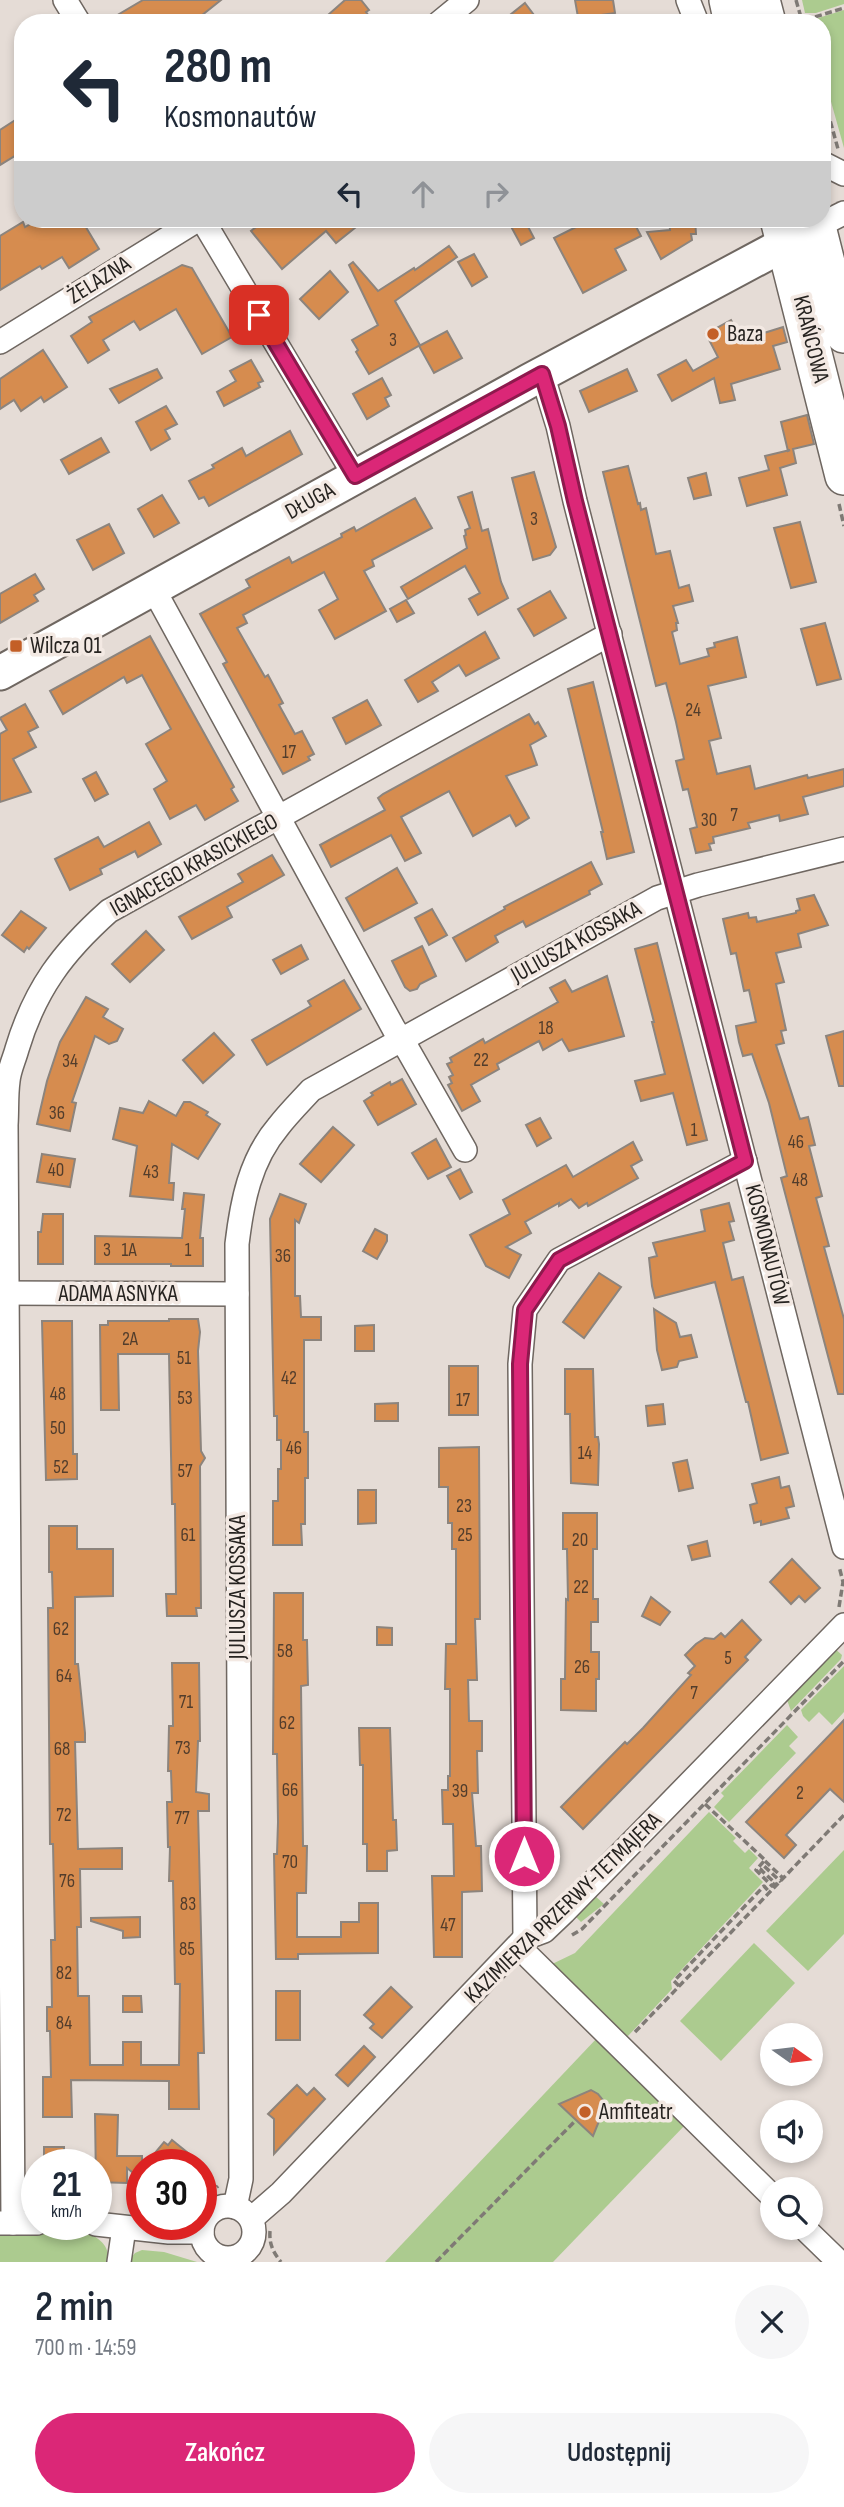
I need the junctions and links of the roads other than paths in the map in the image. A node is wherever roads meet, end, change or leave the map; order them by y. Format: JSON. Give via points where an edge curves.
{"nodes":[{"id":1,"x":467,"y":0,"type":"edge"},
{"id":2,"x":761,"y":0,"type":"edge"},
{"id":3,"x":450,"y":14,"type":"edge"},
{"id":4,"x":779,"y":14,"type":"edge"},
{"id":5,"x":185,"y":228,"type":"edge"},
{"id":6,"x":205,"y":228,"type":"edge"},
{"id":7,"x":801,"y":228,"type":"edge"},
{"id":8,"x":809,"y":228,"type":"edge"},
{"id":9,"x":809,"y":228,"type":"edge"},
{"id":10,"x":844,"y":334,"type":"edge"},
{"id":11,"x":0,"y":342,"type":"edge"},
{"id":12,"x":542,"y":374,"type":"junction"},
{"id":13,"x":355,"y":476,"type":"junction"},
{"id":14,"x":841,"y":487,"type":"edge"},
{"id":15,"x":153,"y":588,"type":"junction"},
{"id":16,"x":610,"y":634,"type":"junction"},
{"id":17,"x":0,"y":673,"type":"edge"},
{"id":18,"x":278,"y":817,"type":"junction"},
{"id":19,"x":844,"y":849,"type":"edge"},
{"id":20,"x":675,"y":892,"type":"junction"},
{"id":21,"x":400,"y":1039,"type":"junction"},
{"id":22,"x":465,"y":1150,"type":"dead end"},
{"id":23,"x":745,"y":1161,"type":"junction"},
{"id":24,"x":3,"y":1294,"type":"edge"},
{"id":25,"x":237,"y":1294,"type":"junction"},
{"id":26,"x":844,"y":1547,"type":"edge"},
{"id":27,"x":844,"y":1625,"type":"edge"},
{"id":28,"x":527,"y":1948,"type":"junction"},
{"id":29,"x":760,"y":2184,"type":"edge"},
{"id":30,"x":217,"y":2209,"type":"edge"},
{"id":31,"x":252,"y":2217,"type":"junction"},
{"id":32,"x":7,"y":2223,"type":"edge"},
{"id":33,"x":112,"y":2226,"type":"edge"},
{"id":34,"x":124,"y":2228,"type":"joint"},
{"id":35,"x":205,"y":2240,"type":"edge"},
{"id":36,"x":816,"y":2240,"type":"edge"},
{"id":37,"x":249,"y":2258,"type":"edge"},
{"id":38,"x":119,"y":2262,"type":"edge"},
{"id":39,"x":839,"y":2262,"type":"edge"}],
"edges":[{"from":1,"to":3,"type":"street"},
{"from":2,"to":4,"type":"main road"},
{"from":5,"to":11,"type":"street","name":"ŻELAZNA"},
{"from":6,"to":13,"type":"street"},
{"from":7,"to":12,"type":"street","name":"DŁUGA"},
{"from":8,"to":10,"type":"main road","name":"KRAŃCOWA"},
{"from":9,"to":14,"type":"main road","name":"KRAŃCOWA"},
{"from":12,"to":13,"type":"street","name":"DŁUGA"},
{"from":12,"to":16,"type":"street","name":"KOSMONAUTÓW"},
{"from":13,"to":15,"type":"street","name":"DŁUGA"},
{"from":15,"to":17,"type":"street","name":"DŁUGA"},
{"from":15,"to":18,"type":"street"},
{"from":16,"to":18,"type":"street","name":"IGNACEGO KRASICKIEGO"},
{"from":16,"to":20,"type":"street","name":"KOSMONAUTÓW"},
{"from":18,"to":21,"type":"street"},
{"from":18,"to":24,"type":"street","name":"IGNACEGO KRASICKIEGO","via":[[109,911],[76,941],[35,1001],[8,1079]]},
{"from":19,"to":20,"type":"street","name":"JULIUSZA KOSSAKA"},
{"from":20,"to":21,"type":"street","name":"JULIUSZA KOSSAKA"},
{"from":20,"to":23,"type":"street","name":"KOSMONAUTÓW"},
{"from":21,"to":22,"type":"street"},
{"from":21,"to":25,"type":"street","name":"JULIUSZA KOSSAKA","via":[[311,1090],[276,1129],[254,1167],[241,1207]]},
{"from":23,"to":26,"type":"street","name":"KOSMONAUTÓW"},
{"from":23,"to":28,"type":"street","via":[[559,1260],[525,1310],[520,1364]]},
{"from":24,"to":25,"type":"street","name":"ADAMA ASNYKA"},
{"from":24,"to":32,"type":"street","name":"IGNACEGO KRASICKIEGO"},
{"from":25,"to":31,"type":"street","name":"JULIUSZA KOSSAKA","via":[[240,2179]]},
{"from":27,"to":28,"type":"street","name":"KAZIMIERZA PRZERWY-TETMAJERA"},
{"from":28,"to":29,"type":"street"},
{"from":28,"to":31,"type":"street","name":"KAZIMIERZA PRZERWY-TETMAJERA"},
{"from":30,"to":31,"type":"street"},
{"from":31,"to":37,"type":"street"},
{"from":33,"to":34,"type":"street"},
{"from":34,"to":38,"type":"street"},
{"from":35,"to":37,"type":"street","via":[[209,2250],[220,2257]]},
{"from":36,"to":39,"type":"street"}]}
